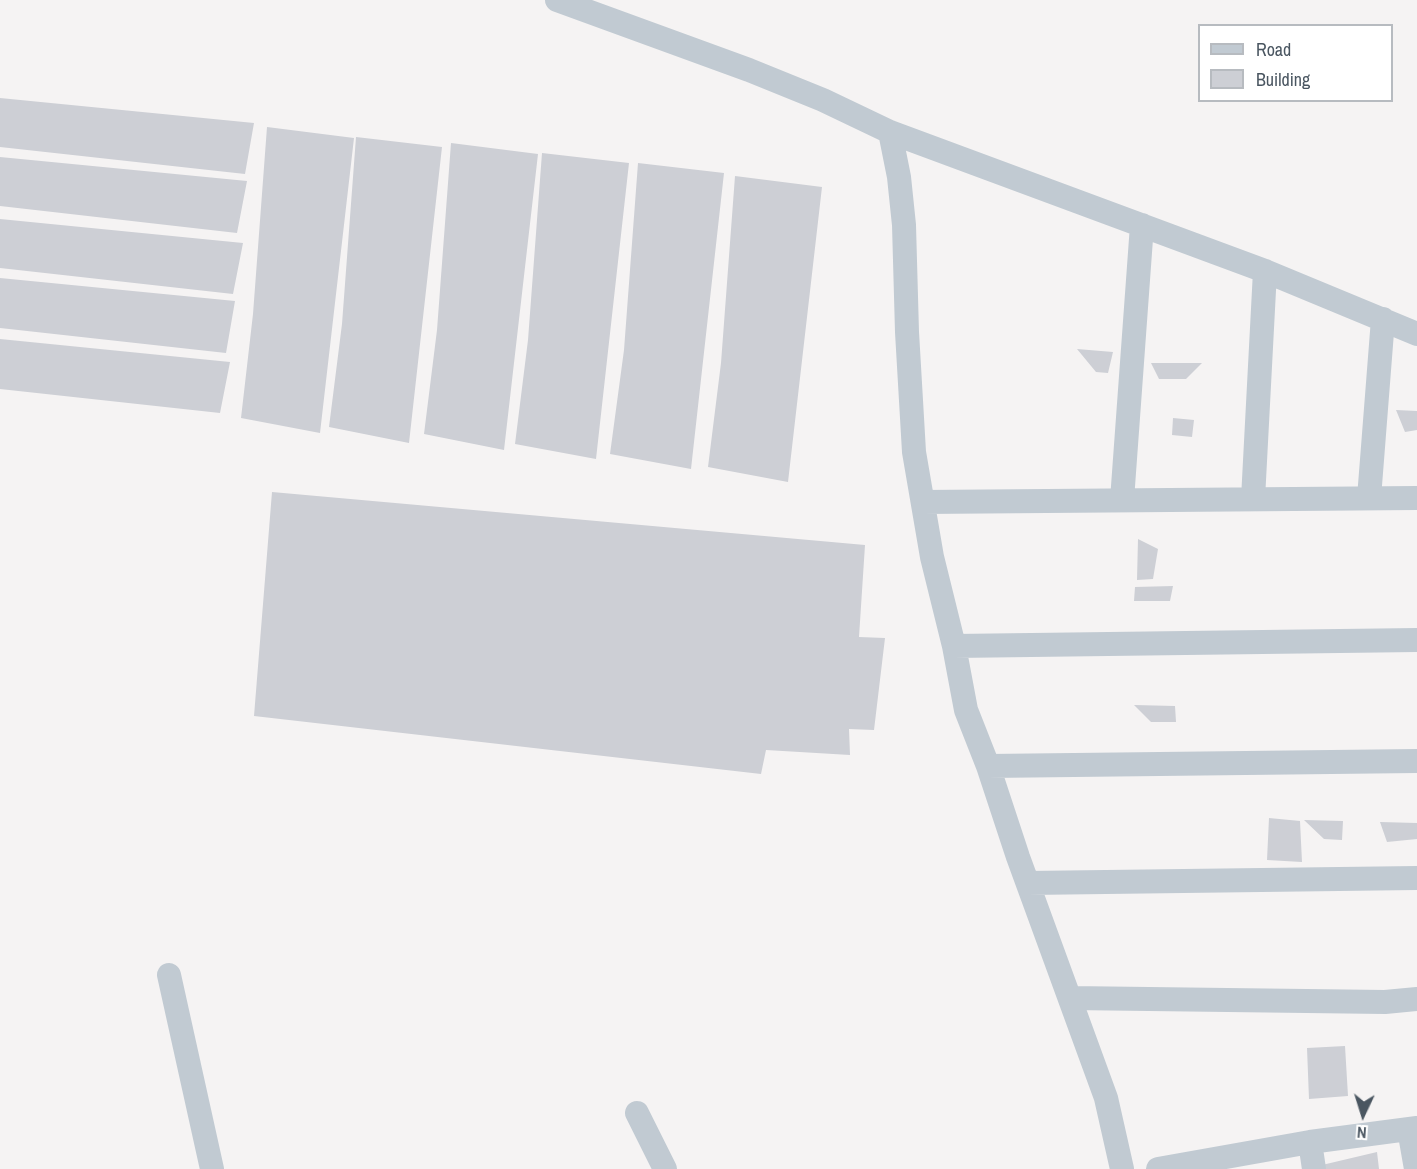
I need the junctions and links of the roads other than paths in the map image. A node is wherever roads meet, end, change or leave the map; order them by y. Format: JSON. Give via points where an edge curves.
{"nodes":[{"id":1,"x":557,"y":0,"type":"edge"},
{"id":2,"x":890,"y":132,"type":"junction"},
{"id":3,"x":1142,"y":225,"type":"junction"},
{"id":4,"x":1265,"y":271,"type":"junction"},
{"id":5,"x":1383,"y":319,"type":"junction"},
{"id":6,"x":1417,"y":334,"type":"edge"},
{"id":7,"x":1369,"y":498,"type":"junction"},
{"id":8,"x":1417,"y":498,"type":"edge"},
{"id":9,"x":1253,"y":499,"type":"junction"},
{"id":10,"x":1122,"y":500,"type":"junction"},
{"id":11,"x":923,"y":502,"type":"junction"},
{"id":12,"x":1417,"y":640,"type":"edge"},
{"id":13,"x":954,"y":646,"type":"junction"},
{"id":14,"x":1417,"y":761,"type":"edge"},
{"id":15,"x":988,"y":766,"type":"junction"},
{"id":16,"x":1417,"y":878,"type":"edge"},
{"id":17,"x":1028,"y":883,"type":"junction"},
{"id":18,"x":168,"y":975,"type":"dead end"},
{"id":19,"x":1070,"y":998,"type":"junction"},
{"id":20,"x":1417,"y":999,"type":"edge"},
{"id":21,"x":637,"y":1113,"type":"dead end"},
{"id":22,"x":1413,"y":1128,"type":"edge"},
{"id":23,"x":1310,"y":1142,"type":"junction"},
{"id":24,"x":212,"y":1169,"type":"edge"},
{"id":25,"x":665,"y":1169,"type":"edge"},
{"id":26,"x":1122,"y":1169,"type":"edge"},
{"id":27,"x":1158,"y":1169,"type":"edge"},
{"id":28,"x":1314,"y":1169,"type":"edge"},
{"id":29,"x":1416,"y":1169,"type":"edge"}],
"edges":[{"from":1,"to":2,"type":"street","via":[[749,70]]},
{"from":2,"to":3,"type":"street"},
{"from":2,"to":11,"type":"street","via":[[904,225],[914,452]]},
{"from":3,"to":4,"type":"street"},
{"from":3,"to":10,"type":"street"},
{"from":4,"to":5,"type":"street"},
{"from":4,"to":9,"type":"street"},
{"from":5,"to":6,"type":"street"},
{"from":5,"to":7,"type":"street"},
{"from":7,"to":8,"type":"street"},
{"from":7,"to":9,"type":"street"},
{"from":9,"to":10,"type":"street"},
{"from":10,"to":11,"type":"street"},
{"from":11,"to":13,"type":"street"},
{"from":12,"to":13,"type":"street"},
{"from":13,"to":15,"type":"street","via":[[966,710]]},
{"from":14,"to":15,"type":"street"},
{"from":15,"to":17,"type":"street"},
{"from":16,"to":17,"type":"street"},
{"from":17,"to":19,"type":"street"},
{"from":18,"to":24,"type":"street"},
{"from":19,"to":20,"type":"street","via":[[1385,1002]]},
{"from":19,"to":26,"type":"street","via":[[1106,1098]]},
{"from":21,"to":25,"type":"street"},
{"from":22,"to":23,"type":"street"},
{"from":22,"to":29,"type":"street"},
{"from":23,"to":27,"type":"street"},
{"from":23,"to":28,"type":"street"}]}
